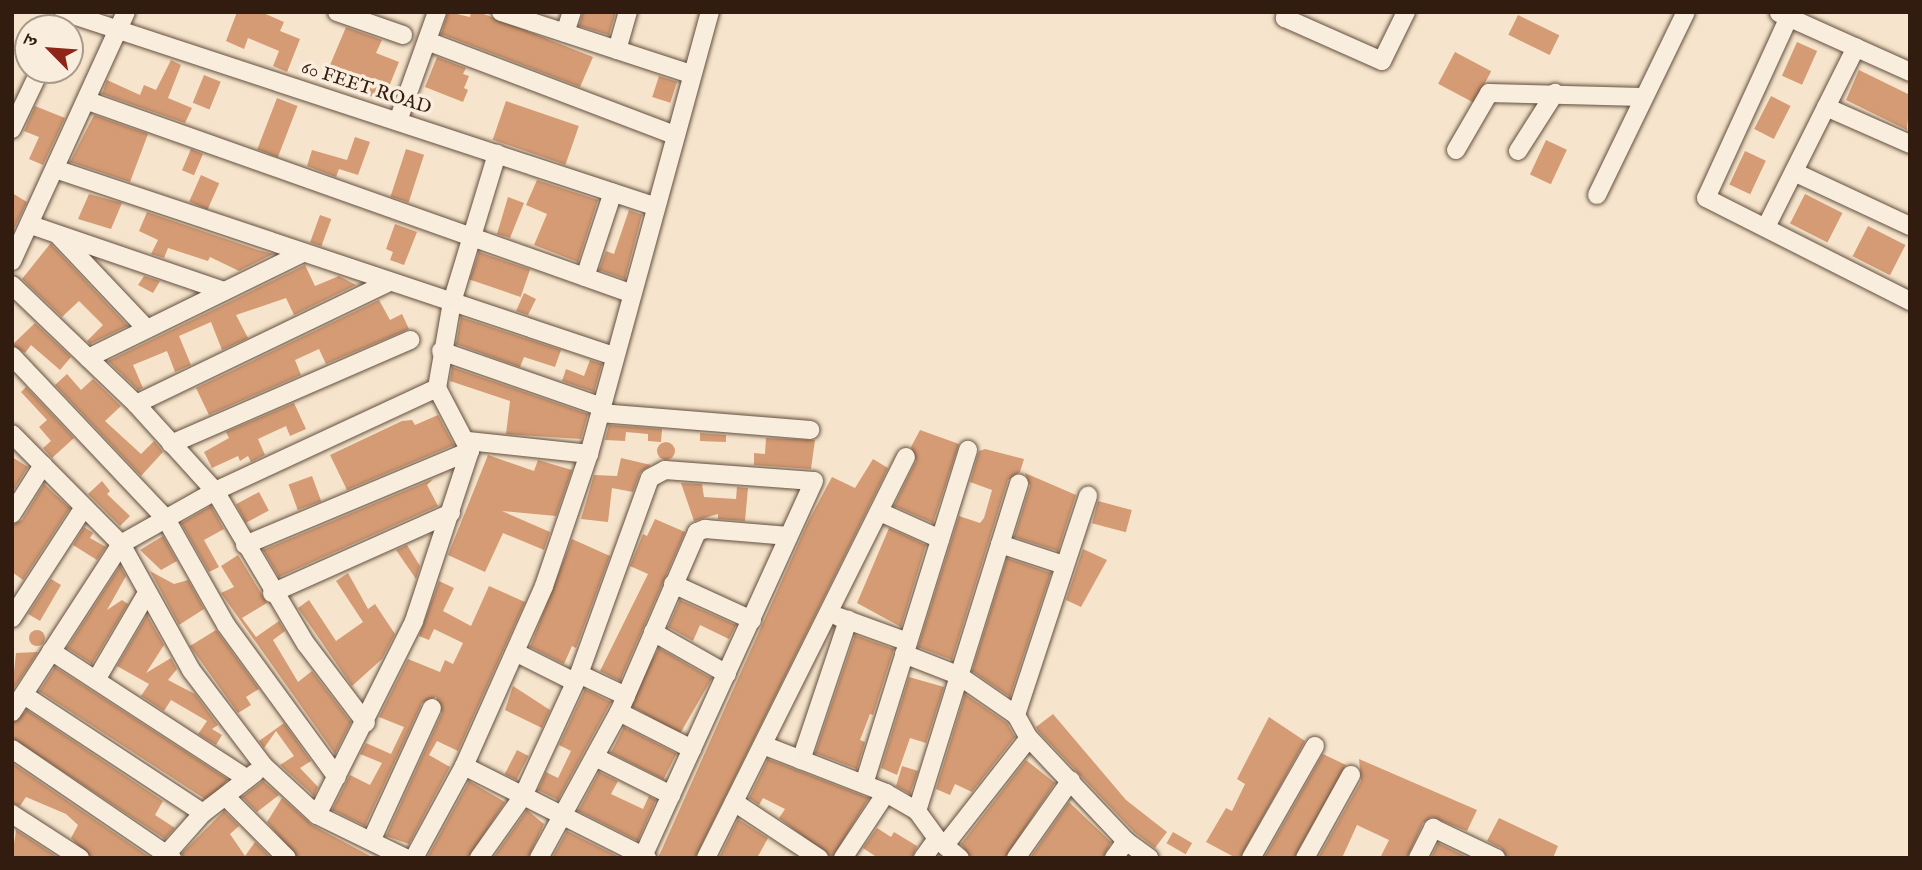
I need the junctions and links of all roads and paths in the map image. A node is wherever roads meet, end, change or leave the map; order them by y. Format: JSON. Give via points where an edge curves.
{"nodes":[{"id":1,"x":126,"y":12,"type":"edge"},
{"id":2,"x":337,"y":12,"type":"edge"},
{"id":3,"x":437,"y":12,"type":"edge"},
{"id":4,"x":501,"y":12,"type":"edge"},
{"id":5,"x":572,"y":12,"type":"edge"},
{"id":6,"x":628,"y":12,"type":"edge"},
{"id":7,"x":710,"y":12,"type":"edge"},
{"id":8,"x":1288,"y":12,"type":"edge"},
{"id":9,"x":1406,"y":12,"type":"edge"},
{"id":10,"x":1685,"y":12,"type":"edge"},
{"id":11,"x":1784,"y":15,"type":"edge"},
{"id":12,"x":84,"y":22,"type":"edge"},
{"id":13,"x":118,"y":30,"type":"junction"},
{"id":14,"x":565,"y":33,"type":"junction"},
{"id":15,"x":403,"y":35,"type":"dead end"},
{"id":16,"x":427,"y":41,"type":"junction"},
{"id":17,"x":1856,"y":47,"type":"junction"},
{"id":18,"x":617,"y":50,"type":"junction"},
{"id":19,"x":1910,"y":72,"type":"edge"},
{"id":20,"x":691,"y":74,"type":"junction"},
{"id":21,"x":33,"y":84,"type":"edge"},
{"id":22,"x":1555,"y":93,"type":"junction"},
{"id":23,"x":1643,"y":97,"type":"junction"},
{"id":24,"x":88,"y":102,"type":"junction"},
{"id":25,"x":1826,"y":107,"type":"junction"},
{"id":26,"x":398,"y":121,"type":"junction"},
{"id":27,"x":12,"y":129,"type":"edge"},
{"id":28,"x":674,"y":135,"type":"junction"},
{"id":29,"x":1910,"y":144,"type":"edge"},
{"id":30,"x":1456,"y":149,"type":"dead end"},
{"id":31,"x":1518,"y":151,"type":"dead end"},
{"id":32,"x":496,"y":154,"type":"junction"},
{"id":33,"x":58,"y":170,"type":"junction"},
{"id":34,"x":1794,"y":172,"type":"junction"},
{"id":35,"x":613,"y":192,"type":"junction"},
{"id":36,"x":1597,"y":195,"type":"dead end"},
{"id":37,"x":654,"y":206,"type":"junction"},
{"id":38,"x":31,"y":225,"type":"junction"},
{"id":39,"x":1910,"y":226,"type":"edge"},
{"id":40,"x":1766,"y":227,"type":"junction"},
{"id":41,"x":57,"y":233,"type":"junction"},
{"id":42,"x":473,"y":237,"type":"junction"},
{"id":43,"x":302,"y":253,"type":"junction"},
{"id":44,"x":12,"y":261,"type":"edge"},
{"id":45,"x":585,"y":277,"type":"junction"},
{"id":46,"x":390,"y":282,"type":"junction"},
{"id":47,"x":12,"y":285,"type":"edge"},
{"id":48,"x":224,"y":291,"type":"junction"},
{"id":49,"x":629,"y":293,"type":"junction"},
{"id":50,"x":1910,"y":301,"type":"edge"},
{"id":51,"x":452,"y":302,"type":"junction"},
{"id":52,"x":147,"y":329,"type":"junction"},
{"id":53,"x":410,"y":340,"type":"dead end"},
{"id":54,"x":441,"y":351,"type":"junction"},
{"id":55,"x":12,"y":356,"type":"edge"},
{"id":56,"x":614,"y":356,"type":"junction"},
{"id":57,"x":88,"y":358,"type":"junction"},
{"id":58,"x":437,"y":388,"type":"junction"},
{"id":59,"x":136,"y":404,"type":"junction"},
{"id":60,"x":601,"y":410,"type":"junction"},
{"id":61,"x":810,"y":430,"type":"dead end"},
{"id":62,"x":12,"y":434,"type":"edge"},
{"id":63,"x":171,"y":444,"type":"junction"},
{"id":64,"x":469,"y":446,"type":"junction"},
{"id":65,"x":968,"y":450,"type":"dead end"},
{"id":66,"x":589,"y":454,"type":"junction"},
{"id":67,"x":906,"y":457,"type":"dead end"},
{"id":68,"x":43,"y":465,"type":"junction"},
{"id":69,"x":1019,"y":483,"type":"dead end"},
{"id":70,"x":215,"y":491,"type":"junction"},
{"id":71,"x":1088,"y":496,"type":"dead end"},
{"id":72,"x":84,"y":507,"type":"junction"},
{"id":73,"x":880,"y":512,"type":"junction"},
{"id":74,"x":451,"y":513,"type":"junction"},
{"id":75,"x":12,"y":514,"type":"edge"},
{"id":76,"x":166,"y":519,"type":"junction"},
{"id":77,"x":789,"y":536,"type":"junction"},
{"id":78,"x":940,"y":539,"type":"junction"},
{"id":79,"x":121,"y":544,"type":"junction"},
{"id":80,"x":1000,"y":544,"type":"junction"},
{"id":81,"x":245,"y":545,"type":"junction"},
{"id":82,"x":1064,"y":565,"type":"junction"},
{"id":83,"x":673,"y":584,"type":"junction"},
{"id":84,"x":147,"y":593,"type":"junction"},
{"id":85,"x":272,"y":593,"type":"junction"},
{"id":86,"x":829,"y":613,"type":"junction"},
{"id":87,"x":12,"y":618,"type":"edge"},
{"id":88,"x":752,"y":620,"type":"junction"},
{"id":89,"x":848,"y":621,"type":"junction"},
{"id":90,"x":653,"y":632,"type":"junction"},
{"id":91,"x":906,"y":648,"type":"junction"},
{"id":92,"x":51,"y":651,"type":"junction"},
{"id":93,"x":515,"y":652,"type":"junction"},
{"id":94,"x":727,"y":674,"type":"junction"},
{"id":95,"x":958,"y":675,"type":"junction"},
{"id":96,"x":577,"y":678,"type":"junction"},
{"id":97,"x":96,"y":680,"type":"junction"},
{"id":98,"x":24,"y":695,"type":"junction"},
{"id":99,"x":623,"y":704,"type":"junction"},
{"id":100,"x":432,"y":708,"type":"dead end"},
{"id":101,"x":12,"y":712,"type":"edge"},
{"id":102,"x":1016,"y":715,"type":"junction"},
{"id":103,"x":366,"y":723,"type":"junction"},
{"id":104,"x":1029,"y":738,"type":"junction"},
{"id":105,"x":763,"y":745,"type":"junction"},
{"id":106,"x":1315,"y":746,"type":"dead end"},
{"id":107,"x":12,"y":749,"type":"edge"},
{"id":108,"x":692,"y":749,"type":"junction"},
{"id":109,"x":597,"y":758,"type":"junction"},
{"id":110,"x":802,"y":760,"type":"junction"},
{"id":111,"x":264,"y":766,"type":"junction"},
{"id":112,"x":464,"y":766,"type":"junction"},
{"id":113,"x":1351,"y":775,"type":"dead end"},
{"id":114,"x":337,"y":777,"type":"junction"},
{"id":115,"x":247,"y":779,"type":"junction"},
{"id":116,"x":1071,"y":780,"type":"junction"},
{"id":117,"x":864,"y":784,"type":"junction"},
{"id":118,"x":886,"y":793,"type":"junction"},
{"id":119,"x":671,"y":795,"type":"junction"},
{"id":120,"x":523,"y":796,"type":"junction"},
{"id":121,"x":226,"y":797,"type":"junction"},
{"id":122,"x":734,"y":802,"type":"junction"},
{"id":123,"x":916,"y":811,"type":"junction"},
{"id":124,"x":203,"y":813,"type":"junction"},
{"id":125,"x":12,"y":814,"type":"edge"},
{"id":126,"x":317,"y":815,"type":"junction"},
{"id":127,"x":564,"y":818,"type":"junction"},
{"id":128,"x":372,"y":839,"type":"junction"},
{"id":129,"x":1126,"y":841,"type":"junction"},
{"id":130,"x":941,"y":842,"type":"junction"},
{"id":131,"x":167,"y":856,"type":"edge"},
{"id":132,"x":645,"y":857,"type":"edge"},
{"id":133,"x":80,"y":858,"type":"edge"},
{"id":134,"x":287,"y":858,"type":"edge"},
{"id":135,"x":405,"y":858,"type":"edge"},
{"id":136,"x":414,"y":858,"type":"edge"},
{"id":137,"x":479,"y":858,"type":"edge"},
{"id":138,"x":539,"y":858,"type":"edge"},
{"id":139,"x":706,"y":858,"type":"edge"},
{"id":140,"x":819,"y":858,"type":"edge"},
{"id":141,"x":843,"y":858,"type":"edge"},
{"id":142,"x":923,"y":858,"type":"edge"},
{"id":143,"x":960,"y":858,"type":"edge"},
{"id":144,"x":1016,"y":858,"type":"edge"},
{"id":145,"x":1114,"y":858,"type":"edge"},
{"id":146,"x":1149,"y":858,"type":"edge"},
{"id":147,"x":1251,"y":858,"type":"edge"},
{"id":148,"x":1305,"y":858,"type":"edge"},
{"id":149,"x":1418,"y":858,"type":"edge"},
{"id":150,"x":1496,"y":858,"type":"edge"}],
"edges":[{"from":1,"to":13,"type":"street"},
{"from":2,"to":15,"type":"street"},
{"from":3,"to":16,"type":"street"},
{"from":4,"to":14,"type":"street"},
{"from":5,"to":14,"type":"street"},
{"from":6,"to":18,"type":"street"},
{"from":7,"to":20,"type":"street"},
{"from":8,"to":9,"type":"street","via":[[1285,18],[1382,61]]},
{"from":10,"to":23,"type":"street"},
{"from":11,"to":17,"type":"street"},
{"from":11,"to":40,"type":"street","via":[[1706,198]]},
{"from":12,"to":13,"type":"street","name":"60 FEET ROAD"},
{"from":13,"to":24,"type":"street"},
{"from":13,"to":26,"type":"street","name":"60 FEET ROAD"},
{"from":14,"to":18,"type":"street"},
{"from":16,"to":26,"type":"street"},
{"from":16,"to":28,"type":"street"},
{"from":17,"to":19,"type":"street"},
{"from":17,"to":25,"type":"street"},
{"from":18,"to":20,"type":"street"},
{"from":20,"to":28,"type":"street"},
{"from":21,"to":27,"type":"street"},
{"from":22,"to":23,"type":"street"},
{"from":22,"to":30,"type":"street","via":[[1489,93]]},
{"from":22,"to":31,"type":"street"},
{"from":23,"to":36,"type":"street"},
{"from":24,"to":33,"type":"street"},
{"from":24,"to":42,"type":"street"},
{"from":25,"to":29,"type":"street"},
{"from":25,"to":34,"type":"street"},
{"from":26,"to":32,"type":"street","name":"60 FEET ROAD"},
{"from":28,"to":37,"type":"street"},
{"from":32,"to":35,"type":"street","name":"60 FEET ROAD"},
{"from":32,"to":42,"type":"street"},
{"from":33,"to":38,"type":"street"},
{"from":33,"to":43,"type":"street"},
{"from":34,"to":39,"type":"street"},
{"from":34,"to":40,"type":"street"},
{"from":35,"to":37,"type":"street","name":"60 FEET ROAD"},
{"from":35,"to":45,"type":"street"},
{"from":37,"to":49,"type":"street"},
{"from":38,"to":41,"type":"street"},
{"from":38,"to":44,"type":"street"},
{"from":40,"to":50,"type":"street"},
{"from":41,"to":48,"type":"street"},
{"from":41,"to":52,"type":"street"},
{"from":42,"to":45,"type":"street"},
{"from":42,"to":51,"type":"street"},
{"from":43,"to":46,"type":"street"},
{"from":43,"to":48,"type":"street"},
{"from":45,"to":49,"type":"street"},
{"from":46,"to":51,"type":"street"},
{"from":46,"to":59,"type":"street"},
{"from":47,"to":57,"type":"street"},
{"from":48,"to":52,"type":"street"},
{"from":49,"to":56,"type":"street"},
{"from":51,"to":54,"type":"street"},
{"from":51,"to":56,"type":"street"},
{"from":52,"to":57,"type":"street"},
{"from":53,"to":63,"type":"street"},
{"from":54,"to":58,"type":"street"},
{"from":54,"to":60,"type":"street"},
{"from":55,"to":76,"type":"street"},
{"from":56,"to":60,"type":"street"},
{"from":57,"to":59,"type":"street"},
{"from":58,"to":64,"type":"street"},
{"from":58,"to":70,"type":"street"},
{"from":59,"to":63,"type":"street"},
{"from":60,"to":61,"type":"street"},
{"from":60,"to":66,"type":"street"},
{"from":62,"to":68,"type":"street"},
{"from":63,"to":70,"type":"street"},
{"from":64,"to":66,"type":"street"},
{"from":64,"to":74,"type":"street"},
{"from":64,"to":81,"type":"street"},
{"from":65,"to":78,"type":"street"},
{"from":66,"to":93,"type":"street","via":[[544,586]]},
{"from":67,"to":73,"type":"street"},
{"from":68,"to":72,"type":"street"},
{"from":68,"to":75,"type":"street"},
{"from":69,"to":80,"type":"street"},
{"from":70,"to":76,"type":"street"},
{"from":70,"to":81,"type":"street"},
{"from":71,"to":82,"type":"street"},
{"from":72,"to":79,"type":"street"},
{"from":72,"to":87,"type":"street"},
{"from":73,"to":78,"type":"street"},
{"from":73,"to":86,"type":"street"},
{"from":74,"to":85,"type":"street"},
{"from":74,"to":103,"type":"street","via":[[414,621]]},
{"from":76,"to":79,"type":"street"},
{"from":76,"to":114,"type":"street","via":[[226,625]]},
{"from":77,"to":83,"type":"street","via":[[700,530]]},
{"from":77,"to":88,"type":"street"},
{"from":77,"to":96,"type":"street","via":[[814,481],[658,472],[647,484]]},
{"from":78,"to":91,"type":"street"},
{"from":79,"to":84,"type":"street"},
{"from":79,"to":92,"type":"street"},
{"from":80,"to":82,"type":"street"},
{"from":80,"to":95,"type":"street"},
{"from":81,"to":85,"type":"street"},
{"from":82,"to":102,"type":"street"},
{"from":83,"to":88,"type":"street"},
{"from":83,"to":90,"type":"street"},
{"from":84,"to":97,"type":"street"},
{"from":84,"to":111,"type":"street","via":[[191,670]]},
{"from":85,"to":103,"type":"street"},
{"from":86,"to":89,"type":"street"},
{"from":86,"to":105,"type":"street"},
{"from":88,"to":94,"type":"street"},
{"from":89,"to":91,"type":"street"},
{"from":89,"to":110,"type":"street"},
{"from":90,"to":94,"type":"street"},
{"from":90,"to":99,"type":"street"},
{"from":91,"to":95,"type":"street"},
{"from":91,"to":117,"type":"street"},
{"from":92,"to":97,"type":"street"},
{"from":92,"to":98,"type":"street"},
{"from":93,"to":96,"type":"street"},
{"from":93,"to":112,"type":"street"},
{"from":94,"to":108,"type":"street"},
{"from":95,"to":102,"type":"street"},
{"from":95,"to":123,"type":"street"},
{"from":96,"to":99,"type":"street"},
{"from":96,"to":120,"type":"street"},
{"from":97,"to":115,"type":"street"},
{"from":98,"to":101,"type":"street"},
{"from":98,"to":124,"type":"street"},
{"from":99,"to":108,"type":"street"},
{"from":99,"to":109,"type":"street"},
{"from":100,"to":128,"type":"street"},
{"from":102,"to":104,"type":"street"},
{"from":103,"to":114,"type":"street"},
{"from":104,"to":116,"type":"street"},
{"from":104,"to":130,"type":"street"},
{"from":105,"to":110,"type":"street"},
{"from":105,"to":122,"type":"street"},
{"from":106,"to":147,"type":"street"},
{"from":107,"to":131,"type":"street"},
{"from":108,"to":119,"type":"street"},
{"from":109,"to":119,"type":"street"},
{"from":109,"to":127,"type":"street"},
{"from":110,"to":117,"type":"street"},
{"from":111,"to":115,"type":"street"},
{"from":111,"to":126,"type":"street"},
{"from":112,"to":120,"type":"street"},
{"from":112,"to":136,"type":"street"},
{"from":113,"to":148,"type":"street"},
{"from":114,"to":126,"type":"street"},
{"from":115,"to":121,"type":"street"},
{"from":116,"to":129,"type":"street"},
{"from":116,"to":144,"type":"street"},
{"from":117,"to":118,"type":"street"},
{"from":118,"to":123,"type":"street"},
{"from":118,"to":141,"type":"street"},
{"from":119,"to":132,"type":"street"},
{"from":120,"to":127,"type":"street"},
{"from":120,"to":137,"type":"street"},
{"from":121,"to":124,"type":"street"},
{"from":121,"to":134,"type":"street","via":[[265,841]]},
{"from":122,"to":139,"type":"street"},
{"from":122,"to":140,"type":"street"},
{"from":123,"to":130,"type":"street"},
{"from":124,"to":131,"type":"street"},
{"from":125,"to":133,"type":"street"},
{"from":126,"to":128,"type":"street"},
{"from":127,"to":132,"type":"street"},
{"from":127,"to":138,"type":"street"},
{"from":128,"to":135,"type":"street"},
{"from":129,"to":145,"type":"street"},
{"from":129,"to":146,"type":"street"},
{"from":130,"to":142,"type":"street"},
{"from":130,"to":143,"type":"street"},
{"from":149,"to":150,"type":"street","via":[[1433,828]]}]}
